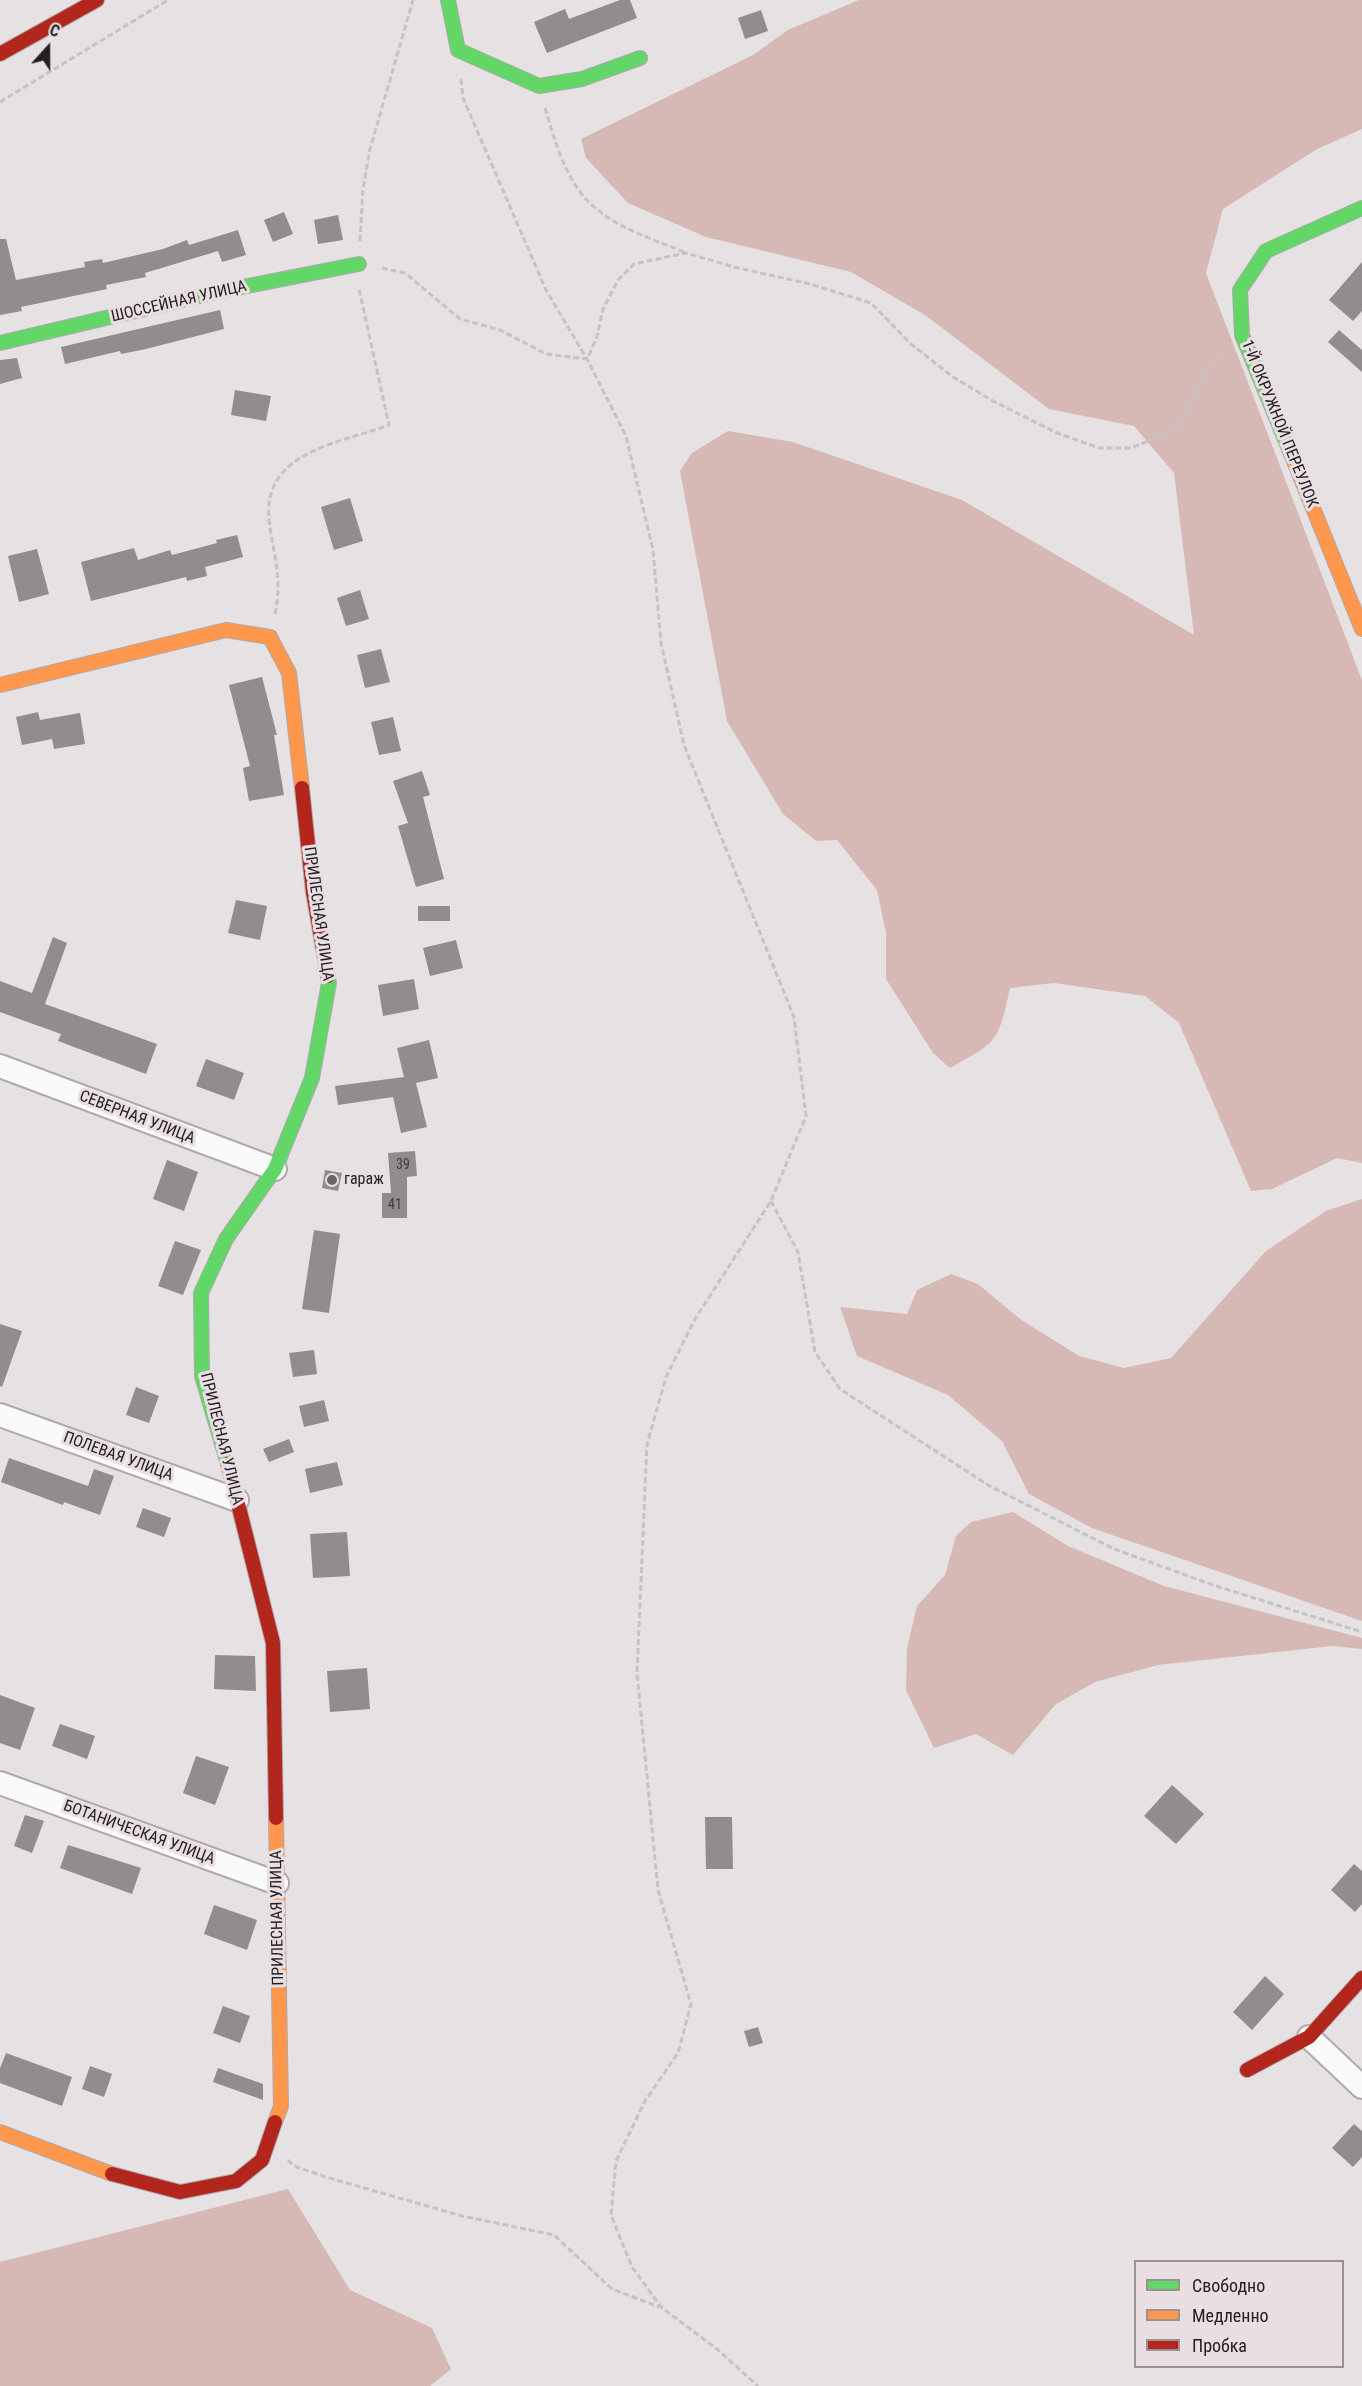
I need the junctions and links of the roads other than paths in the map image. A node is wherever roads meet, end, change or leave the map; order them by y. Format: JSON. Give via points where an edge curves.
{"nodes":[{"id":1,"x":97,"y":0,"type":"edge"},
{"id":2,"x":448,"y":0,"type":"edge"},
{"id":3,"x":0,"y":54,"type":"edge"},
{"id":4,"x":640,"y":58,"type":"dead end"},
{"id":5,"x":1362,"y":208,"type":"edge"},
{"id":6,"x":359,"y":264,"type":"road end"},
{"id":7,"x":0,"y":343,"type":"edge"},
{"id":8,"x":1362,"y":629,"type":"edge"},
{"id":9,"x":0,"y":685,"type":"edge"},
{"id":10,"x":0,"y":1066,"type":"edge"},
{"id":11,"x":275,"y":1169,"type":"junction"},
{"id":12,"x":0,"y":1415,"type":"edge"},
{"id":13,"x":237,"y":1500,"type":"junction"},
{"id":14,"x":0,"y":1783,"type":"edge"},
{"id":15,"x":277,"y":1883,"type":"junction"},
{"id":16,"x":1362,"y":1978,"type":"edge"},
{"id":17,"x":1309,"y":2037,"type":"junction"},
{"id":18,"x":1247,"y":2070,"type":"dead end"},
{"id":19,"x":1362,"y":2087,"type":"edge"},
{"id":20,"x":0,"y":2132,"type":"edge"}],
"edges":[{"from":1,"to":3,"type":"street"},
{"from":2,"to":4,"type":"street","via":[[458,50],[539,86],[582,79]]},
{"from":5,"to":8,"type":"street","name":"1-Й ОКРУЖНОЙ ПЕРЕУЛОК","via":[[1266,251],[1240,290],[1242,335]]},
{"from":6,"to":7,"type":"street","name":"ШОССЕЙНАЯ УЛИЦА","via":[[212,293]]},
{"from":9,"to":11,"type":"street","name":"ПРИЛЕСНАЯ УЛИЦА","via":[[226,630],[270,636],[289,673],[313,892],[329,983],[312,1078]]},
{"from":10,"to":11,"type":"street","name":"СЕВЕРНАЯ УЛИЦА"},
{"from":11,"to":13,"type":"street","name":"ПРИЛЕСНАЯ УЛИЦА","via":[[226,1239],[201,1293],[202,1376]]},
{"from":12,"to":13,"type":"street","name":"ПОЛЕВАЯ УЛИЦА"},
{"from":13,"to":15,"type":"street","name":"ПРИЛЕСНАЯ УЛИЦА","via":[[273,1642]]},
{"from":14,"to":15,"type":"street","name":"БОТАНИЧЕСКАЯ УЛИЦА"},
{"from":15,"to":20,"type":"street","name":"ПРИЛЕСНАЯ УЛИЦА","via":[[280,2106],[262,2160],[236,2181],[180,2192],[105,2172]]},
{"from":16,"to":17,"type":"street"},
{"from":17,"to":18,"type":"street"},
{"from":17,"to":19,"type":"street"}]}
